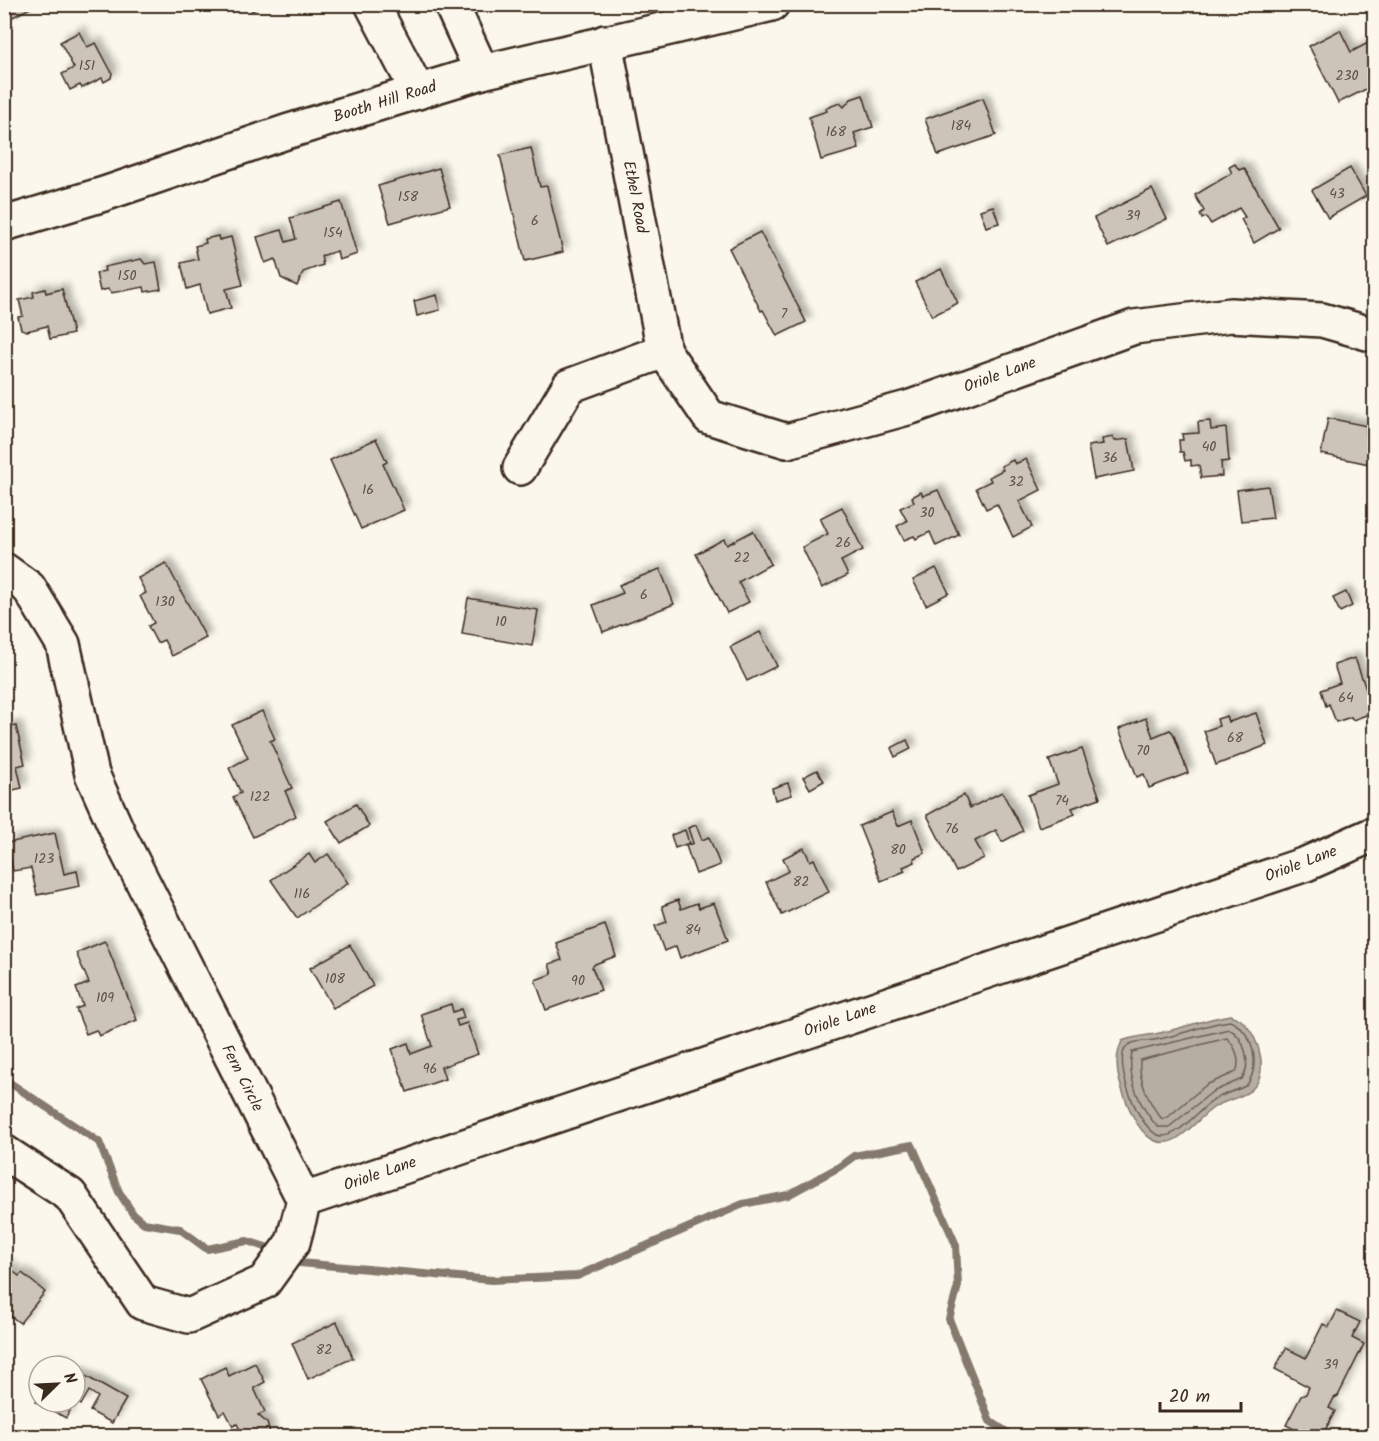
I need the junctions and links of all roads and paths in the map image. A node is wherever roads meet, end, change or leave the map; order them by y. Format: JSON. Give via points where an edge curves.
{"nodes":[{"id":1,"x":372,"y":4,"type":"edge"},
{"id":2,"x":450,"y":4,"type":"edge"},
{"id":3,"x":772,"y":4,"type":"edge"},
{"id":4,"x":605,"y":42,"type":"junction"},
{"id":5,"x":482,"y":72,"type":"junction"},
{"id":6,"x":418,"y":92,"type":"junction"},
{"id":7,"x":4,"y":224,"type":"edge"},
{"id":8,"x":1374,"y":335,"type":"edge"},
{"id":9,"x":664,"y":351,"type":"junction"},
{"id":10,"x":520,"y":468,"type":"dead end"},
{"id":11,"x":4,"y":570,"type":"edge"},
{"id":12,"x":1374,"y":834,"type":"edge"},
{"id":13,"x":4,"y":1152,"type":"edge"},
{"id":14,"x":304,"y":1200,"type":"junction"}],
"edges":[{"from":1,"to":6,"type":"street"},
{"from":2,"to":5,"type":"street"},
{"from":3,"to":4,"type":"street","name":"Booth Hill Road"},
{"from":4,"to":5,"type":"street","name":"Booth Hill Road"},
{"from":4,"to":9,"type":"street","name":"Ethel Road"},
{"from":5,"to":6,"type":"street","name":"Booth Hill Road"},
{"from":6,"to":7,"type":"street","name":"Booth Hill Road"},
{"from":8,"to":9,"type":"street","name":"Oriole Lane","via":[[1322,320],[1231,315],[1134,327],[911,407],[787,441],[709,417]]},
{"from":9,"to":10,"type":"street","via":[[569,386]]},
{"from":11,"to":14,"type":"street","name":"Fern Circle","via":[[29,588],[63,644],[92,774]]},
{"from":12,"to":14,"type":"street","name":"Oriole Lane","via":[[1306,864]]},
{"from":13,"to":14,"type":"street","via":[[70,1195],[143,1302],[189,1316],[264,1282],[293,1242]]}]}
